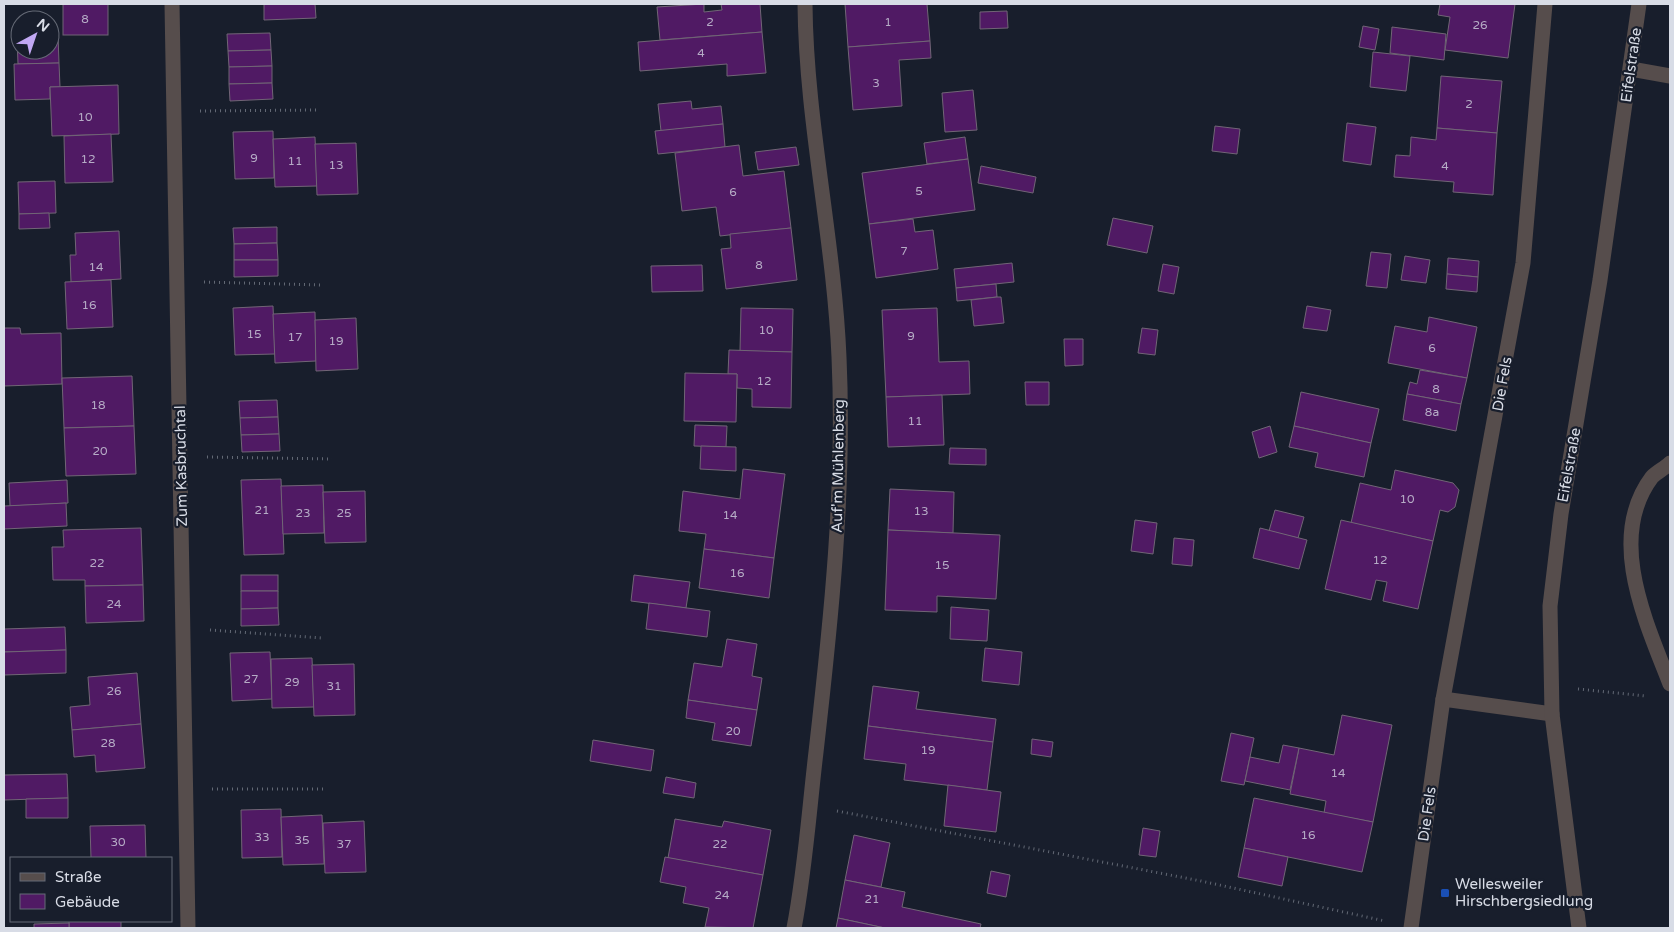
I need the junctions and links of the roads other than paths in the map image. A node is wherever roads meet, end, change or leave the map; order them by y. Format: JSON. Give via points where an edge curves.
{"nodes":[{"id":1,"x":172,"y":4,"type":"edge"},
{"id":2,"x":805,"y":4,"type":"edge"},
{"id":3,"x":1545,"y":4,"type":"edge"},
{"id":4,"x":1639,"y":4,"type":"edge"},
{"id":5,"x":1631,"y":69,"type":"junction"},
{"id":6,"x":1670,"y":76,"type":"edge"},
{"id":7,"x":1670,"y":463,"type":"edge"},
{"id":8,"x":1666,"y":659,"type":"edge"},
{"id":9,"x":1670,"y":684,"type":"edge"},
{"id":10,"x":1443,"y":699,"type":"junction"},
{"id":11,"x":1552,"y":714,"type":"junction"},
{"id":12,"x":188,"y":928,"type":"edge"},
{"id":13,"x":794,"y":928,"type":"edge"},
{"id":14,"x":1411,"y":928,"type":"edge"},
{"id":15,"x":1579,"y":928,"type":"edge"}],
"edges":[{"from":1,"to":12,"type":"street","name":"Zum Kasbruchtal"},
{"from":2,"to":13,"type":"street","name":"Auf'm Mühlenberg","via":[[812,116],[833,272],[839,358],[839,497],[832,610]]},
{"from":3,"to":10,"type":"street","name":"Die Fels","via":[[1523,263]]},
{"from":4,"to":5,"type":"street","name":"Eifelstraße"},
{"from":5,"to":6,"type":"street"},
{"from":5,"to":11,"type":"street","name":"Eifelstraße","via":[[1600,280],[1560,514],[1550,606]]},
{"from":7,"to":8,"type":"street","via":[[1653,476],[1635,507],[1632,538],[1634,585],[1643,618]]},
{"from":8,"to":9,"type":"street"},
{"from":10,"to":11,"type":"street"},
{"from":10,"to":14,"type":"street","name":"Die Fels"},
{"from":11,"to":15,"type":"street","name":"Eifelstraße"}]}
